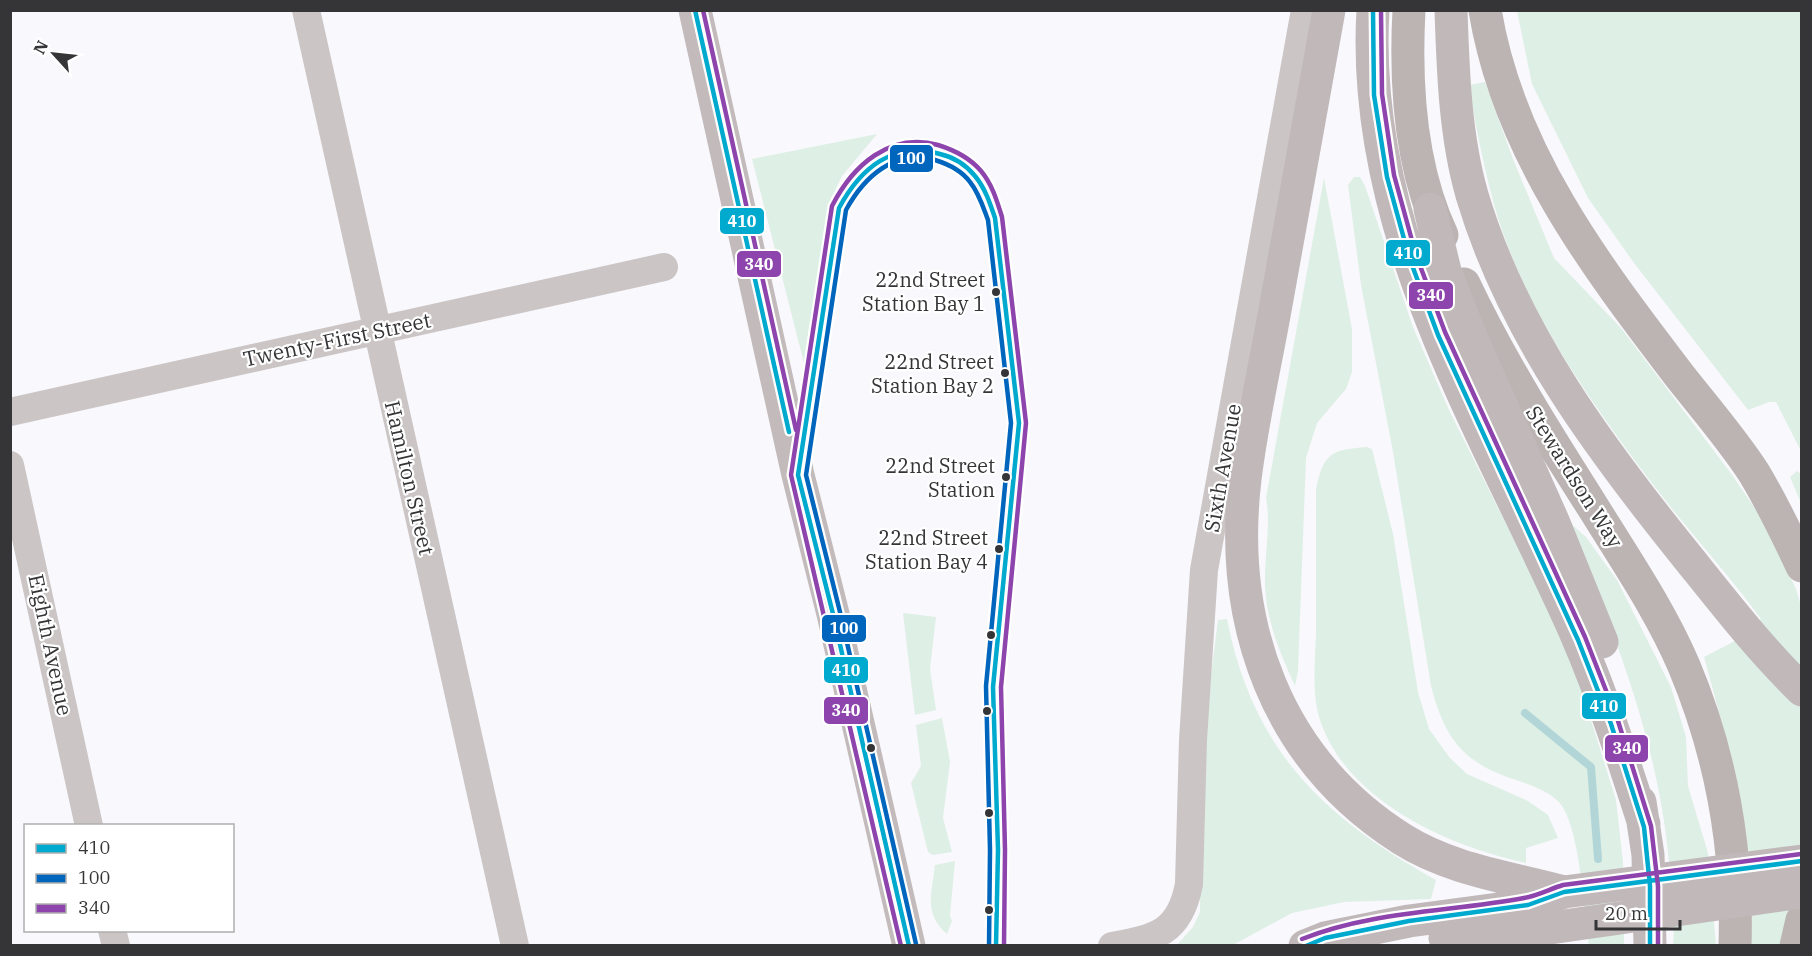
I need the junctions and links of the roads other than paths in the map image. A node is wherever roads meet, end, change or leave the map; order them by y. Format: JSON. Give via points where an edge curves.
{"nodes":[{"id":1,"x":306,"y":10,"type":"edge"},
{"id":2,"x":695,"y":10,"type":"edge"},
{"id":3,"x":1305,"y":10,"type":"edge"},
{"id":4,"x":1329,"y":10,"type":"edge"},
{"id":5,"x":1373,"y":10,"type":"edge"},
{"id":6,"x":1409,"y":10,"type":"edge"},
{"id":7,"x":1451,"y":10,"type":"edge"},
{"id":8,"x":1485,"y":10,"type":"edge"},
{"id":9,"x":1430,"y":209,"type":"junction"},
{"id":10,"x":664,"y":267,"type":"dead end"},
{"id":11,"x":376,"y":331,"type":"junction"},
{"id":12,"x":10,"y":412,"type":"edge"},
{"id":13,"x":10,"y":465,"type":"edge"},
{"id":14,"x":1802,"y":566,"type":"edge"},
{"id":15,"x":1802,"y":690,"type":"edge"},
{"id":16,"x":89,"y":824,"type":"edge"},
{"id":17,"x":1644,"y":824,"type":"junction"},
{"id":18,"x":1802,"y":861,"type":"edge"},
{"id":19,"x":1802,"y":892,"type":"edge"},
{"id":20,"x":1528,"y":906,"type":"junction"},
{"id":21,"x":1802,"y":921,"type":"edge"},
{"id":22,"x":515,"y":945,"type":"edge"},
{"id":23,"x":909,"y":945,"type":"edge"},
{"id":24,"x":1112,"y":945,"type":"edge"},
{"id":25,"x":1305,"y":945,"type":"edge"},
{"id":26,"x":1396,"y":945,"type":"edge"},
{"id":27,"x":1473,"y":945,"type":"edge"},
{"id":28,"x":1650,"y":945,"type":"edge"},
{"id":29,"x":1735,"y":945,"type":"edge"},
{"id":30,"x":1796,"y":945,"type":"edge"}],
"edges":[{"from":1,"to":11,"type":"street","name":"Hamilton Street"},
{"from":2,"to":23,"type":"street","via":[[798,475]]},
{"from":3,"to":24,"type":"street","name":"Sixth Avenue","via":[[1204,570],[1193,740],[1190,884],[1171,926],[1148,939]]},
{"from":4,"to":20,"type":"highway","via":[[1245,478],[1243,573],[1251,631],[1268,682],[1288,723],[1313,761],[1344,795],[1404,840],[1463,867]]},
{"from":5,"to":17,"type":"highway","via":[[1372,92],[1379,144],[1411,269],[1604,699]]},
{"from":6,"to":9,"type":"main road","name":"Stewardson Way","via":[[1412,123]]},
{"from":7,"to":15,"type":"highway","via":[[1462,143],[1472,193],[1497,267],[1532,336],[1570,400],[1665,529],[1747,631]]},
{"from":8,"to":14,"type":"main road","via":[[1512,112],[1548,186],[1609,282],[1752,471]]},
{"from":9,"to":17,"type":"highway","via":[[1445,272],[1558,531],[1619,692]]},
{"from":9,"to":29,"type":"main road","name":"Stewardson Way","via":[[1504,365],[1638,579],[1683,665],[1712,748],[1728,822]]},
{"from":10,"to":11,"type":"street","name":"Twenty-First Street"},
{"from":11,"to":12,"type":"street","name":"Twenty-First Street"},
{"from":11,"to":22,"type":"street","name":"Hamilton Street"},
{"from":13,"to":16,"type":"street","name":"Eighth Avenue"},
{"from":17,"to":28,"type":"highway","via":[[1651,896]]},
{"from":18,"to":20,"type":"highway","bridge":true,"via":[[1564,892]]},
{"from":19,"to":20,"type":"highway","bridge":true},
{"from":20,"to":25,"type":"highway","via":[[1409,921]]},
{"from":20,"to":26,"type":"highway","via":[[1467,935]]},
{"from":20,"to":27,"type":"highway"},
{"from":21,"to":30,"type":"main road"}]}
